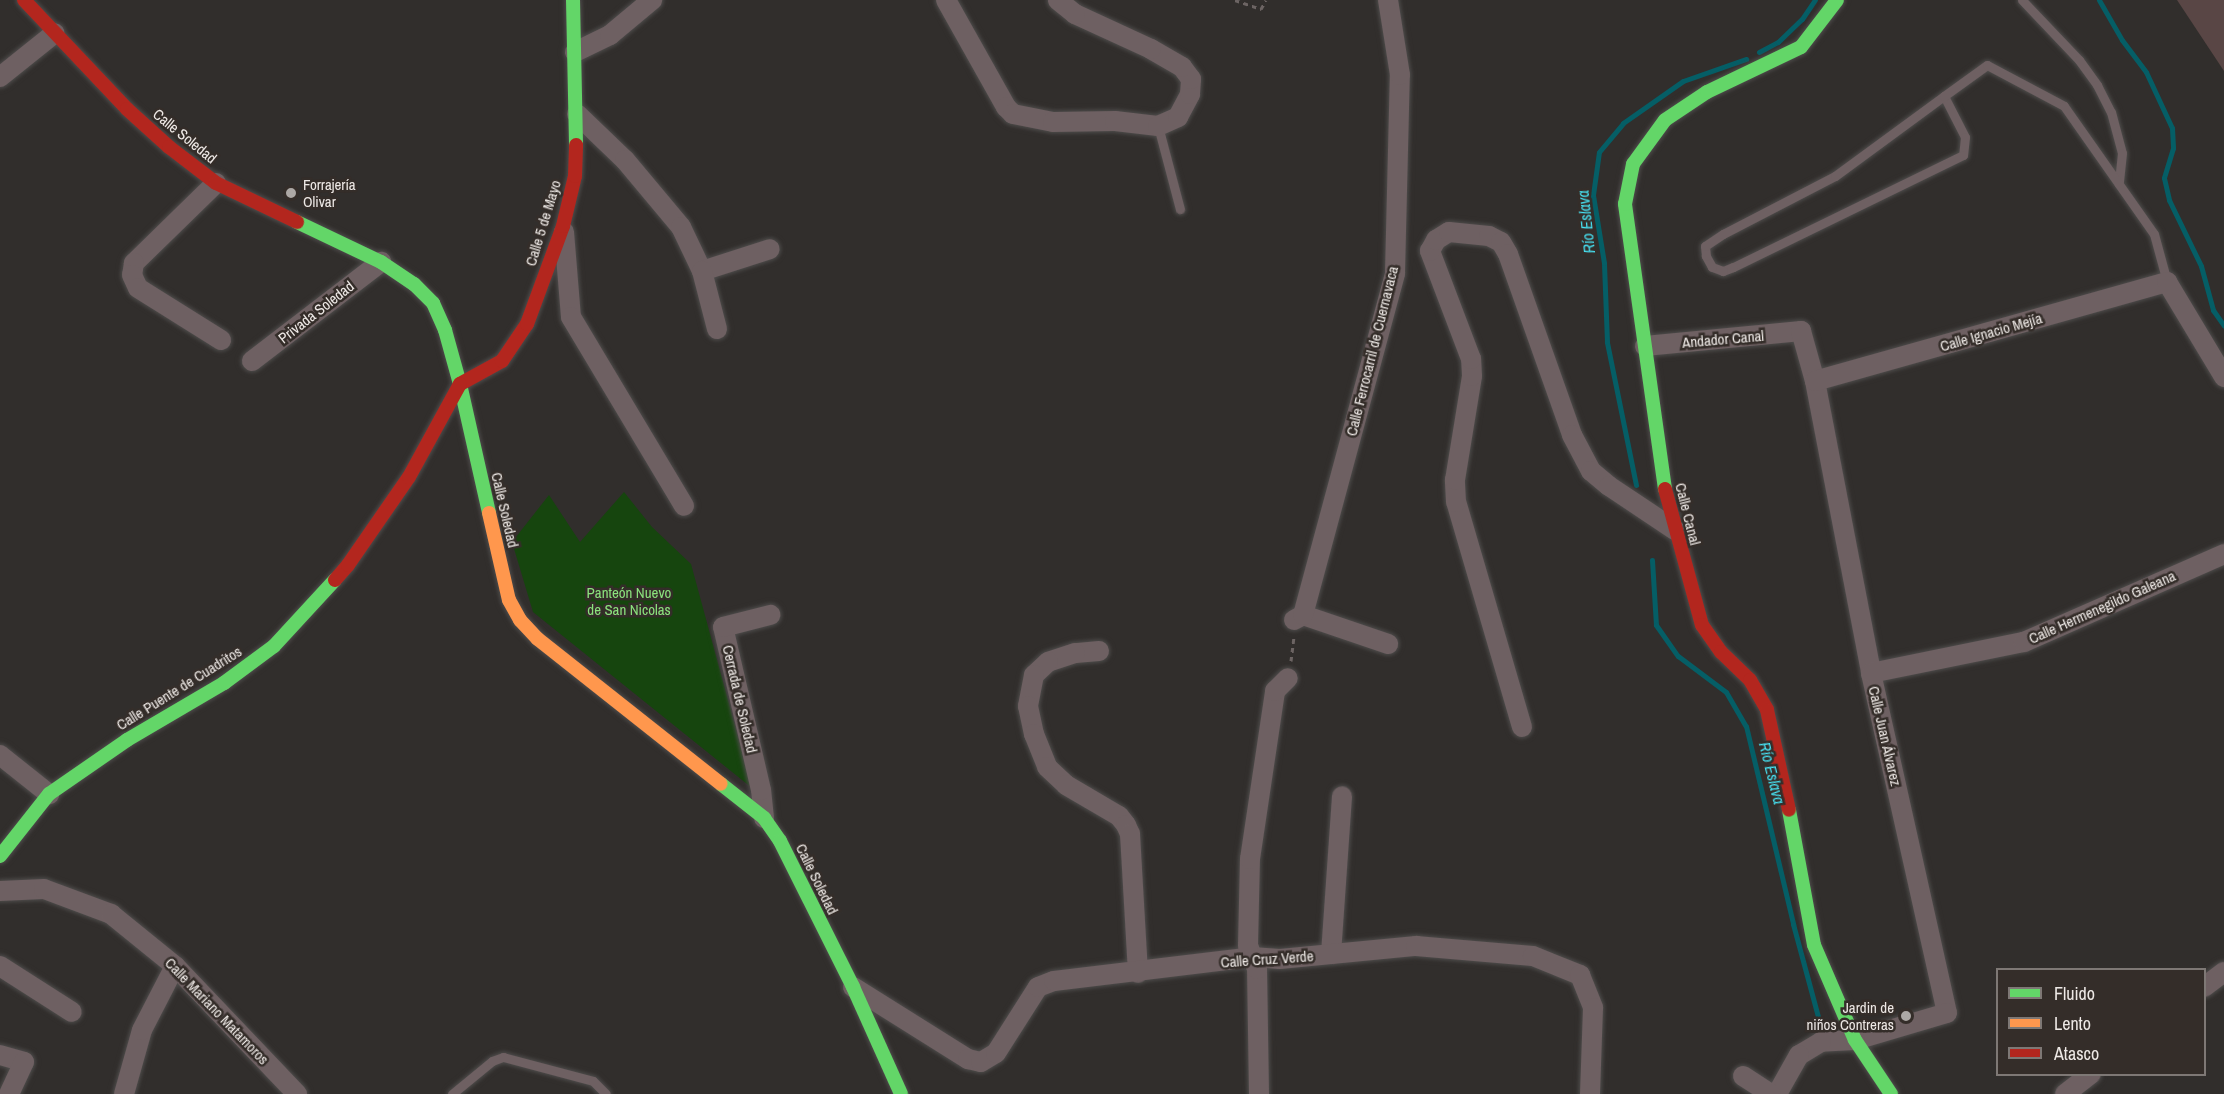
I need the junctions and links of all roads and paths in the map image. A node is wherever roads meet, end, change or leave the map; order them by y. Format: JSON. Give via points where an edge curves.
{"nodes":[{"id":1,"x":24,"y":0,"type":"edge"},
{"id":2,"x":573,"y":0,"type":"edge"},
{"id":3,"x":652,"y":0,"type":"edge"},
{"id":4,"x":946,"y":0,"type":"edge"},
{"id":5,"x":1058,"y":0,"type":"edge"},
{"id":6,"x":1235,"y":0,"type":"edge"},
{"id":7,"x":1266,"y":0,"type":"edge"},
{"id":8,"x":1388,"y":0,"type":"edge"},
{"id":9,"x":1837,"y":0,"type":"edge"},
{"id":10,"x":2022,"y":0,"type":"edge"},
{"id":11,"x":55,"y":33,"type":"junction"},
{"id":12,"x":575,"y":52,"type":"junction"},
{"id":13,"x":0,"y":77,"type":"edge"},
{"id":14,"x":1944,"y":96,"type":"junction"},
{"id":15,"x":578,"y":114,"type":"junction"},
{"id":16,"x":1158,"y":126,"type":"junction"},
{"id":17,"x":216,"y":183,"type":"junction"},
{"id":18,"x":2119,"y":184,"type":"junction"},
{"id":19,"x":1180,"y":209,"type":"dead end"},
{"id":20,"x":563,"y":226,"type":"junction"},
{"id":21,"x":770,"y":249,"type":"dead end"},
{"id":22,"x":381,"y":262,"type":"junction"},
{"id":23,"x":702,"y":271,"type":"junction"},
{"id":24,"x":2167,"y":282,"type":"junction"},
{"id":25,"x":717,"y":329,"type":"dead end"},
{"id":26,"x":1801,"y":331,"type":"joint"},
{"id":27,"x":221,"y":340,"type":"dead end"},
{"id":28,"x":1645,"y":346,"type":"junction"},
{"id":29,"x":252,"y":361,"type":"dead end"},
{"id":30,"x":2224,"y":376,"type":"edge"},
{"id":31,"x":1815,"y":381,"type":"junction"},
{"id":32,"x":460,"y":384,"type":"junction"},
{"id":33,"x":684,"y":506,"type":"dead end"},
{"id":34,"x":1675,"y":530,"type":"junction"},
{"id":35,"x":2224,"y":554,"type":"edge"},
{"id":36,"x":770,"y":615,"type":"dead end"},
{"id":37,"x":1299,"y":617,"type":"junction"},
{"id":38,"x":1388,"y":644,"type":"dead end"},
{"id":39,"x":1099,"y":651,"type":"dead end"},
{"id":40,"x":1871,"y":673,"type":"junction"},
{"id":41,"x":1288,"y":678,"type":"joint"},
{"id":42,"x":1522,"y":727,"type":"dead end"},
{"id":43,"x":0,"y":755,"type":"edge"},
{"id":44,"x":49,"y":794,"type":"junction"},
{"id":45,"x":1342,"y":796,"type":"dead end"},
{"id":46,"x":764,"y":818,"type":"junction"},
{"id":47,"x":0,"y":856,"type":"edge"},
{"id":48,"x":0,"y":891,"type":"edge"},
{"id":49,"x":1331,"y":954,"type":"junction"},
{"id":50,"x":1252,"y":957,"type":"junction"},
{"id":51,"x":0,"y":966,"type":"edge"},
{"id":52,"x":175,"y":966,"type":"junction"},
{"id":53,"x":2224,"y":972,"type":"edge"},
{"id":54,"x":1138,"y":973,"type":"junction"},
{"id":55,"x":2206,"y":986,"type":"edge"},
{"id":56,"x":853,"y":987,"type":"junction"},
{"id":57,"x":72,"y":1012,"type":"dead end"},
{"id":58,"x":1855,"y":1040,"type":"junction"},
{"id":59,"x":0,"y":1054,"type":"edge"},
{"id":60,"x":1743,"y":1076,"type":"dead end"},
{"id":61,"x":2088,"y":1076,"type":"edge"},
{"id":62,"x":9,"y":1094,"type":"edge"},
{"id":63,"x":124,"y":1094,"type":"edge"},
{"id":64,"x":297,"y":1094,"type":"edge"},
{"id":65,"x":452,"y":1094,"type":"edge"},
{"id":66,"x":606,"y":1094,"type":"edge"},
{"id":67,"x":901,"y":1094,"type":"edge"},
{"id":68,"x":1260,"y":1094,"type":"edge"},
{"id":69,"x":1590,"y":1094,"type":"edge"},
{"id":70,"x":1771,"y":1094,"type":"edge"},
{"id":71,"x":1777,"y":1094,"type":"edge"},
{"id":72,"x":1891,"y":1094,"type":"edge"},
{"id":73,"x":2065,"y":1094,"type":"edge"}],
"edges":[{"from":1,"to":11,"type":"street","name":"Calle Soledad"},
{"from":2,"to":12,"type":"street","name":"Calle 5 de Mayo"},
{"from":3,"to":12,"type":"street","via":[[610,35]]},
{"from":4,"to":16,"type":"street","via":[[1013,114],[1053,122],[1115,121]]},
{"from":5,"to":16,"type":"street","via":[[1075,14],[1182,67],[1191,78],[1190,94],[1178,117]]},
{"from":6,"to":7,"type":"path","via":[[1261,9]]},
{"from":8,"to":37,"type":"street","name":"Calle Ferrocarril de Cuernavaca","via":[[1400,75],[1395,273]]},
{"from":9,"to":28,"type":"street","name":"Calle Canal","via":[[1801,47],[1707,92],[1665,120],[1633,164],[1625,204]]},
{"from":10,"to":18,"type":"lane","via":[[2079,60],[2097,85],[2111,112],[2122,153]]},
{"from":11,"to":13,"type":"street"},
{"from":11,"to":17,"type":"street","name":"Calle Soledad","via":[[127,109]]},
{"from":12,"to":15,"type":"street","name":"Calle 5 de Mayo"},
{"from":14,"to":14,"type":"lane","via":[[1965,137],[1963,155],[1733,267],[1723,271],[1712,267],[1706,246],[1835,176]]},
{"from":14,"to":18,"type":"lane","via":[[1987,65],[2064,106]]},
{"from":15,"to":20,"type":"street","name":"Calle 5 de Mayo","via":[[575,176]]},
{"from":15,"to":23,"type":"street","via":[[625,160],[681,226]]},
{"from":16,"to":19,"type":"lane"},
{"from":17,"to":22,"type":"street","name":"Calle Soledad"},
{"from":17,"to":27,"type":"street","via":[[134,263],[132,275],[138,288]]},
{"from":18,"to":24,"type":"lane","via":[[2154,234]]},
{"from":20,"to":32,"type":"street","name":"Calle 5 de Mayo","via":[[527,324],[502,361]]},
{"from":20,"to":33,"type":"street","via":[[571,317]]},
{"from":21,"to":23,"type":"street"},
{"from":22,"to":29,"type":"street","name":"Privada Soledad"},
{"from":22,"to":32,"type":"street","name":"Calle Soledad","via":[[414,284],[433,303]]},
{"from":23,"to":25,"type":"street"},
{"from":24,"to":30,"type":"street"},
{"from":24,"to":31,"type":"street","name":"Calle Ignacio Mejía"},
{"from":26,"to":28,"type":"street","name":"Andador Canal"},
{"from":26,"to":31,"type":"street","name":"Calle Juan Álvarez"},
{"from":28,"to":34,"type":"street","name":"Calle Canal","via":[[1661,474]]},
{"from":31,"to":40,"type":"street","name":"Calle Juan Álvarez"},
{"from":32,"to":44,"type":"street","name":"Calle Puente de Cuadritos","via":[[409,477],[348,565],[274,646],[224,683],[127,740]]},
{"from":32,"to":46,"type":"street","name":"Calle Soledad","via":[[509,600],[520,621]]},
{"from":34,"to":42,"type":"street","via":[[1591,471],[1572,435],[1501,242],[1489,236],[1449,232],[1436,240],[1430,251],[1471,359],[1472,376],[1455,480],[1456,502]]},
{"from":34,"to":58,"type":"street","name":"Calle Canal","via":[[1702,625],[1721,652],[1750,680],[1767,710],[1814,945]]},
{"from":35,"to":40,"type":"street","name":"Calle Hermenegildo Galeana","via":[[2024,642]]},
{"from":36,"to":46,"type":"street","name":"Cerrada de Soledad","via":[[723,627]]},
{"from":37,"to":38,"type":"street"},
{"from":37,"to":41,"type":"path"},
{"from":39,"to":54,"type":"street","via":[[1075,653],[1048,662],[1034,675],[1028,706],[1047,767],[1066,785],[1119,816],[1130,834]]},
{"from":40,"to":58,"type":"street","name":"Calle Juan Álvarez","via":[[1947,1013]]},
{"from":41,"to":50,"type":"street","via":[[1275,692],[1250,859],[1248,946]]},
{"from":43,"to":44,"type":"street"},
{"from":44,"to":47,"type":"street","name":"Calle Puente de Cuadritos"},
{"from":45,"to":49,"type":"street"},
{"from":46,"to":56,"type":"street","name":"Calle Soledad","via":[[780,841]]},
{"from":48,"to":52,"type":"street","name":"Calle Mariano Matamoros","via":[[44,889],[111,914]]},
{"from":49,"to":50,"type":"street","name":"Calle Cruz Verde","via":[[1280,959]]},
{"from":49,"to":69,"type":"street","name":"Calle Cruz Verde","via":[[1416,946],[1533,956],[1580,975],[1593,1008]]},
{"from":50,"to":54,"type":"street","name":"Calle Cruz Verde"},
{"from":50,"to":68,"type":"street","via":[[1257,969]]},
{"from":51,"to":57,"type":"street"},
{"from":52,"to":63,"type":"street","via":[[142,1030]]},
{"from":52,"to":64,"type":"street","name":"Calle Mariano Matamoros"},
{"from":53,"to":55,"type":"street"},
{"from":54,"to":56,"type":"street","name":"Calle Cruz Verde","via":[[1054,981],[1038,987],[996,1053],[981,1062],[968,1059]]},
{"from":56,"to":67,"type":"street","name":"Calle Soledad"},
{"from":58,"to":71,"type":"street","name":"Calle Juan Álvarez","via":[[1821,1042],[1799,1055]]},
{"from":58,"to":72,"type":"street","name":"Calle Canal"},
{"from":59,"to":62,"type":"street","via":[[24,1062]]},
{"from":60,"to":70,"type":"street"},
{"from":61,"to":73,"type":"street"},
{"from":65,"to":66,"type":"lane","via":[[485,1066],[503,1057],[593,1081]]}]}
